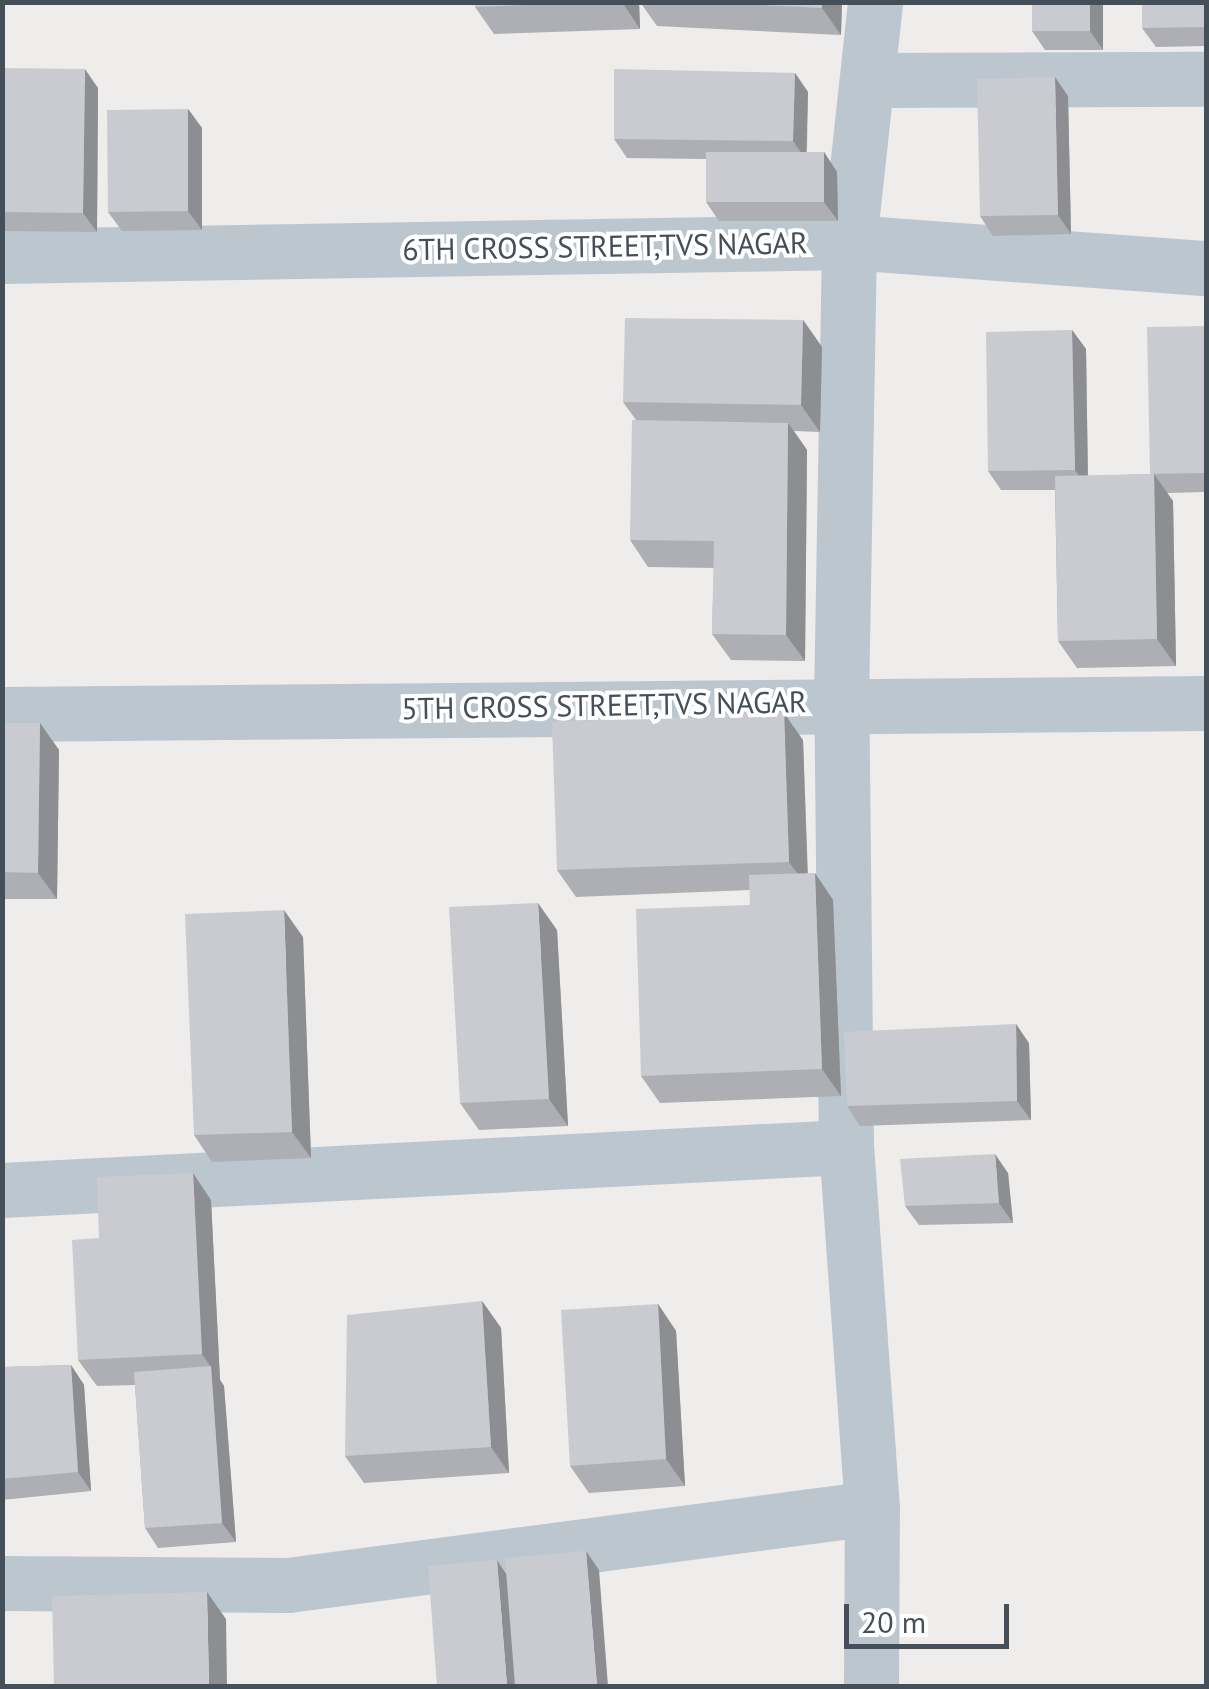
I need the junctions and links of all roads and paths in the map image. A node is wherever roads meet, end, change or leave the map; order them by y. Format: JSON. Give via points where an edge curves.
{"nodes":[{"id":1,"x":875,"y":2,"type":"edge"},
{"id":2,"x":1206,"y":79,"type":"edge"},
{"id":3,"x":873,"y":80,"type":"junction"},
{"id":4,"x":850,"y":242,"type":"junction"},
{"id":5,"x":2,"y":256,"type":"edge"},
{"id":6,"x":1206,"y":268,"type":"edge"},
{"id":7,"x":840,"y":702,"type":"junction"},
{"id":8,"x":1206,"y":703,"type":"edge"},
{"id":9,"x":2,"y":714,"type":"edge"},
{"id":10,"x":846,"y":1146,"type":"junction"},
{"id":11,"x":2,"y":1190,"type":"edge"},
{"id":12,"x":872,"y":1508,"type":"junction"},
{"id":13,"x":2,"y":1584,"type":"edge"},
{"id":14,"x":871,"y":1686,"type":"edge"}],
"edges":[{"from":1,"to":3,"type":"street"},
{"from":2,"to":3,"type":"street"},
{"from":3,"to":4,"type":"street"},
{"from":4,"to":5,"type":"street","name":"6TH CROSS STREET,TVS NAGAR"},
{"from":4,"to":6,"type":"street","name":"6TH CROSS STREET,TVS NAGAR"},
{"from":4,"to":7,"type":"street"},
{"from":7,"to":8,"type":"street","name":"5TH CROSS STREET,TVS NAGAR"},
{"from":7,"to":9,"type":"street","name":"5TH CROSS STREET,TVS NAGAR"},
{"from":7,"to":10,"type":"street"},
{"from":10,"to":11,"type":"street"},
{"from":10,"to":12,"type":"street"},
{"from":12,"to":13,"type":"street","via":[[288,1585]]},
{"from":12,"to":14,"type":"street"}]}
